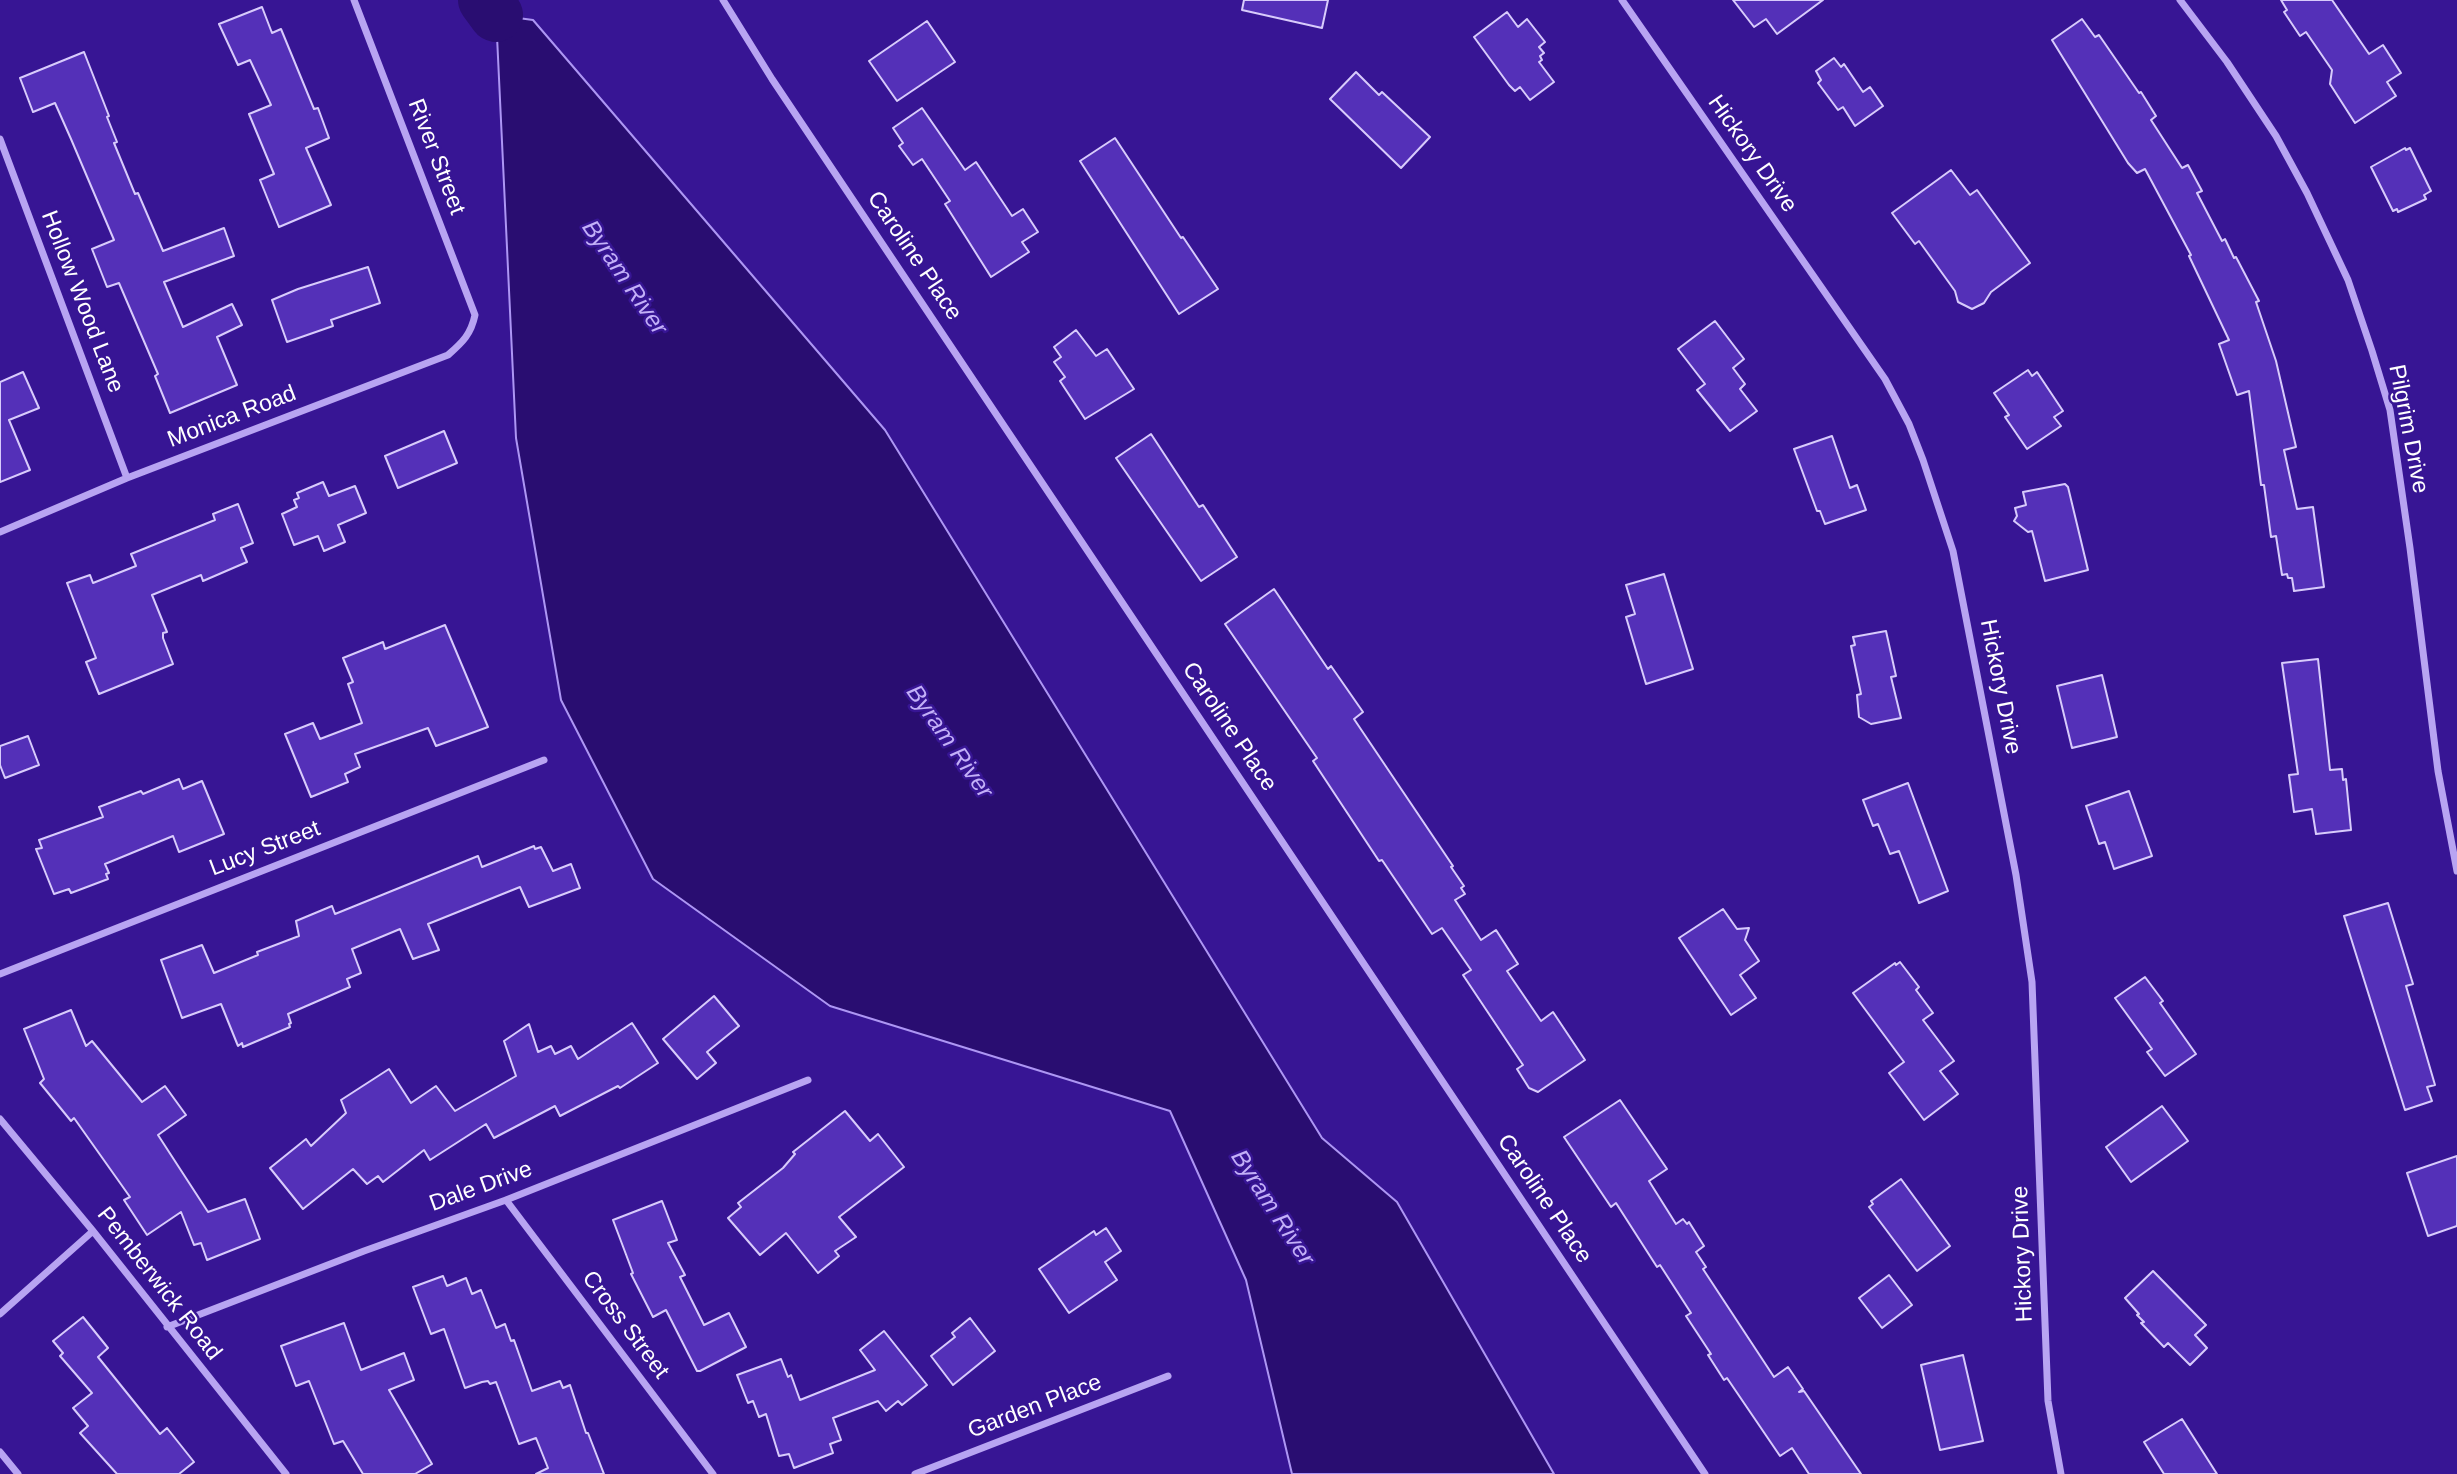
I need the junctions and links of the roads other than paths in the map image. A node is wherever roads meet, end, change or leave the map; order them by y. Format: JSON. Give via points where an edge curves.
{"nodes":[{"id":1,"x":354,"y":0,"type":"edge"},
{"id":2,"x":723,"y":0,"type":"edge"},
{"id":3,"x":1622,"y":0,"type":"edge"},
{"id":4,"x":2180,"y":0,"type":"edge"},
{"id":5,"x":0,"y":139,"type":"edge"},
{"id":6,"x":472,"y":330,"type":"joint"},
{"id":7,"x":128,"y":478,"type":"junction"},
{"id":8,"x":0,"y":532,"type":"edge"},
{"id":9,"x":544,"y":761,"type":"dead end"},
{"id":10,"x":2457,"y":870,"type":"edge"},
{"id":11,"x":0,"y":974,"type":"edge"},
{"id":12,"x":808,"y":1080,"type":"dead end"},
{"id":13,"x":0,"y":1119,"type":"edge"},
{"id":14,"x":506,"y":1200,"type":"junction"},
{"id":15,"x":93,"y":1231,"type":"junction"},
{"id":16,"x":0,"y":1314,"type":"edge"},
{"id":17,"x":167,"y":1327,"type":"junction"},
{"id":18,"x":1168,"y":1376,"type":"dead end"},
{"id":19,"x":0,"y":1452,"type":"edge"},
{"id":20,"x":18,"y":1474,"type":"edge"},
{"id":21,"x":286,"y":1474,"type":"edge"},
{"id":22,"x":713,"y":1474,"type":"edge"},
{"id":23,"x":915,"y":1474,"type":"edge"},
{"id":24,"x":1705,"y":1474,"type":"edge"},
{"id":25,"x":2061,"y":1474,"type":"edge"}],
"edges":[{"from":1,"to":6,"type":"street","name":"River Street","via":[[475,315]]},
{"from":2,"to":24,"type":"street","name":"Caroline Place"},
{"from":3,"to":25,"type":"street","name":"Hickory Drive","via":[[1885,379],[1909,424],[1953,551],[1998,776],[2032,982],[2048,1401]]},
{"from":4,"to":10,"type":"street","name":"Pilgrim Drive","via":[[2227,62],[2288,159],[2348,280],[2372,351],[2390,410],[2438,771]]},
{"from":5,"to":7,"type":"street","name":"Hollow Wood Lane"},
{"from":6,"to":7,"type":"street","name":"Monica Road","via":[[448,355]]},
{"from":7,"to":8,"type":"street","name":"Monica Road"},
{"from":9,"to":11,"type":"street","name":"Lucy Street"},
{"from":12,"to":14,"type":"street","name":"Dale Drive"},
{"from":13,"to":15,"type":"street","name":"Pemberwick Road"},
{"from":14,"to":17,"type":"street","name":"Dale Drive"},
{"from":14,"to":22,"type":"street","name":"Cross Street"},
{"from":15,"to":16,"type":"street"},
{"from":15,"to":17,"type":"street","name":"Pemberwick Road"},
{"from":17,"to":21,"type":"street","name":"Pemberwick Road"},
{"from":18,"to":23,"type":"street","name":"Garden Place"},
{"from":19,"to":20,"type":"street"}]}
